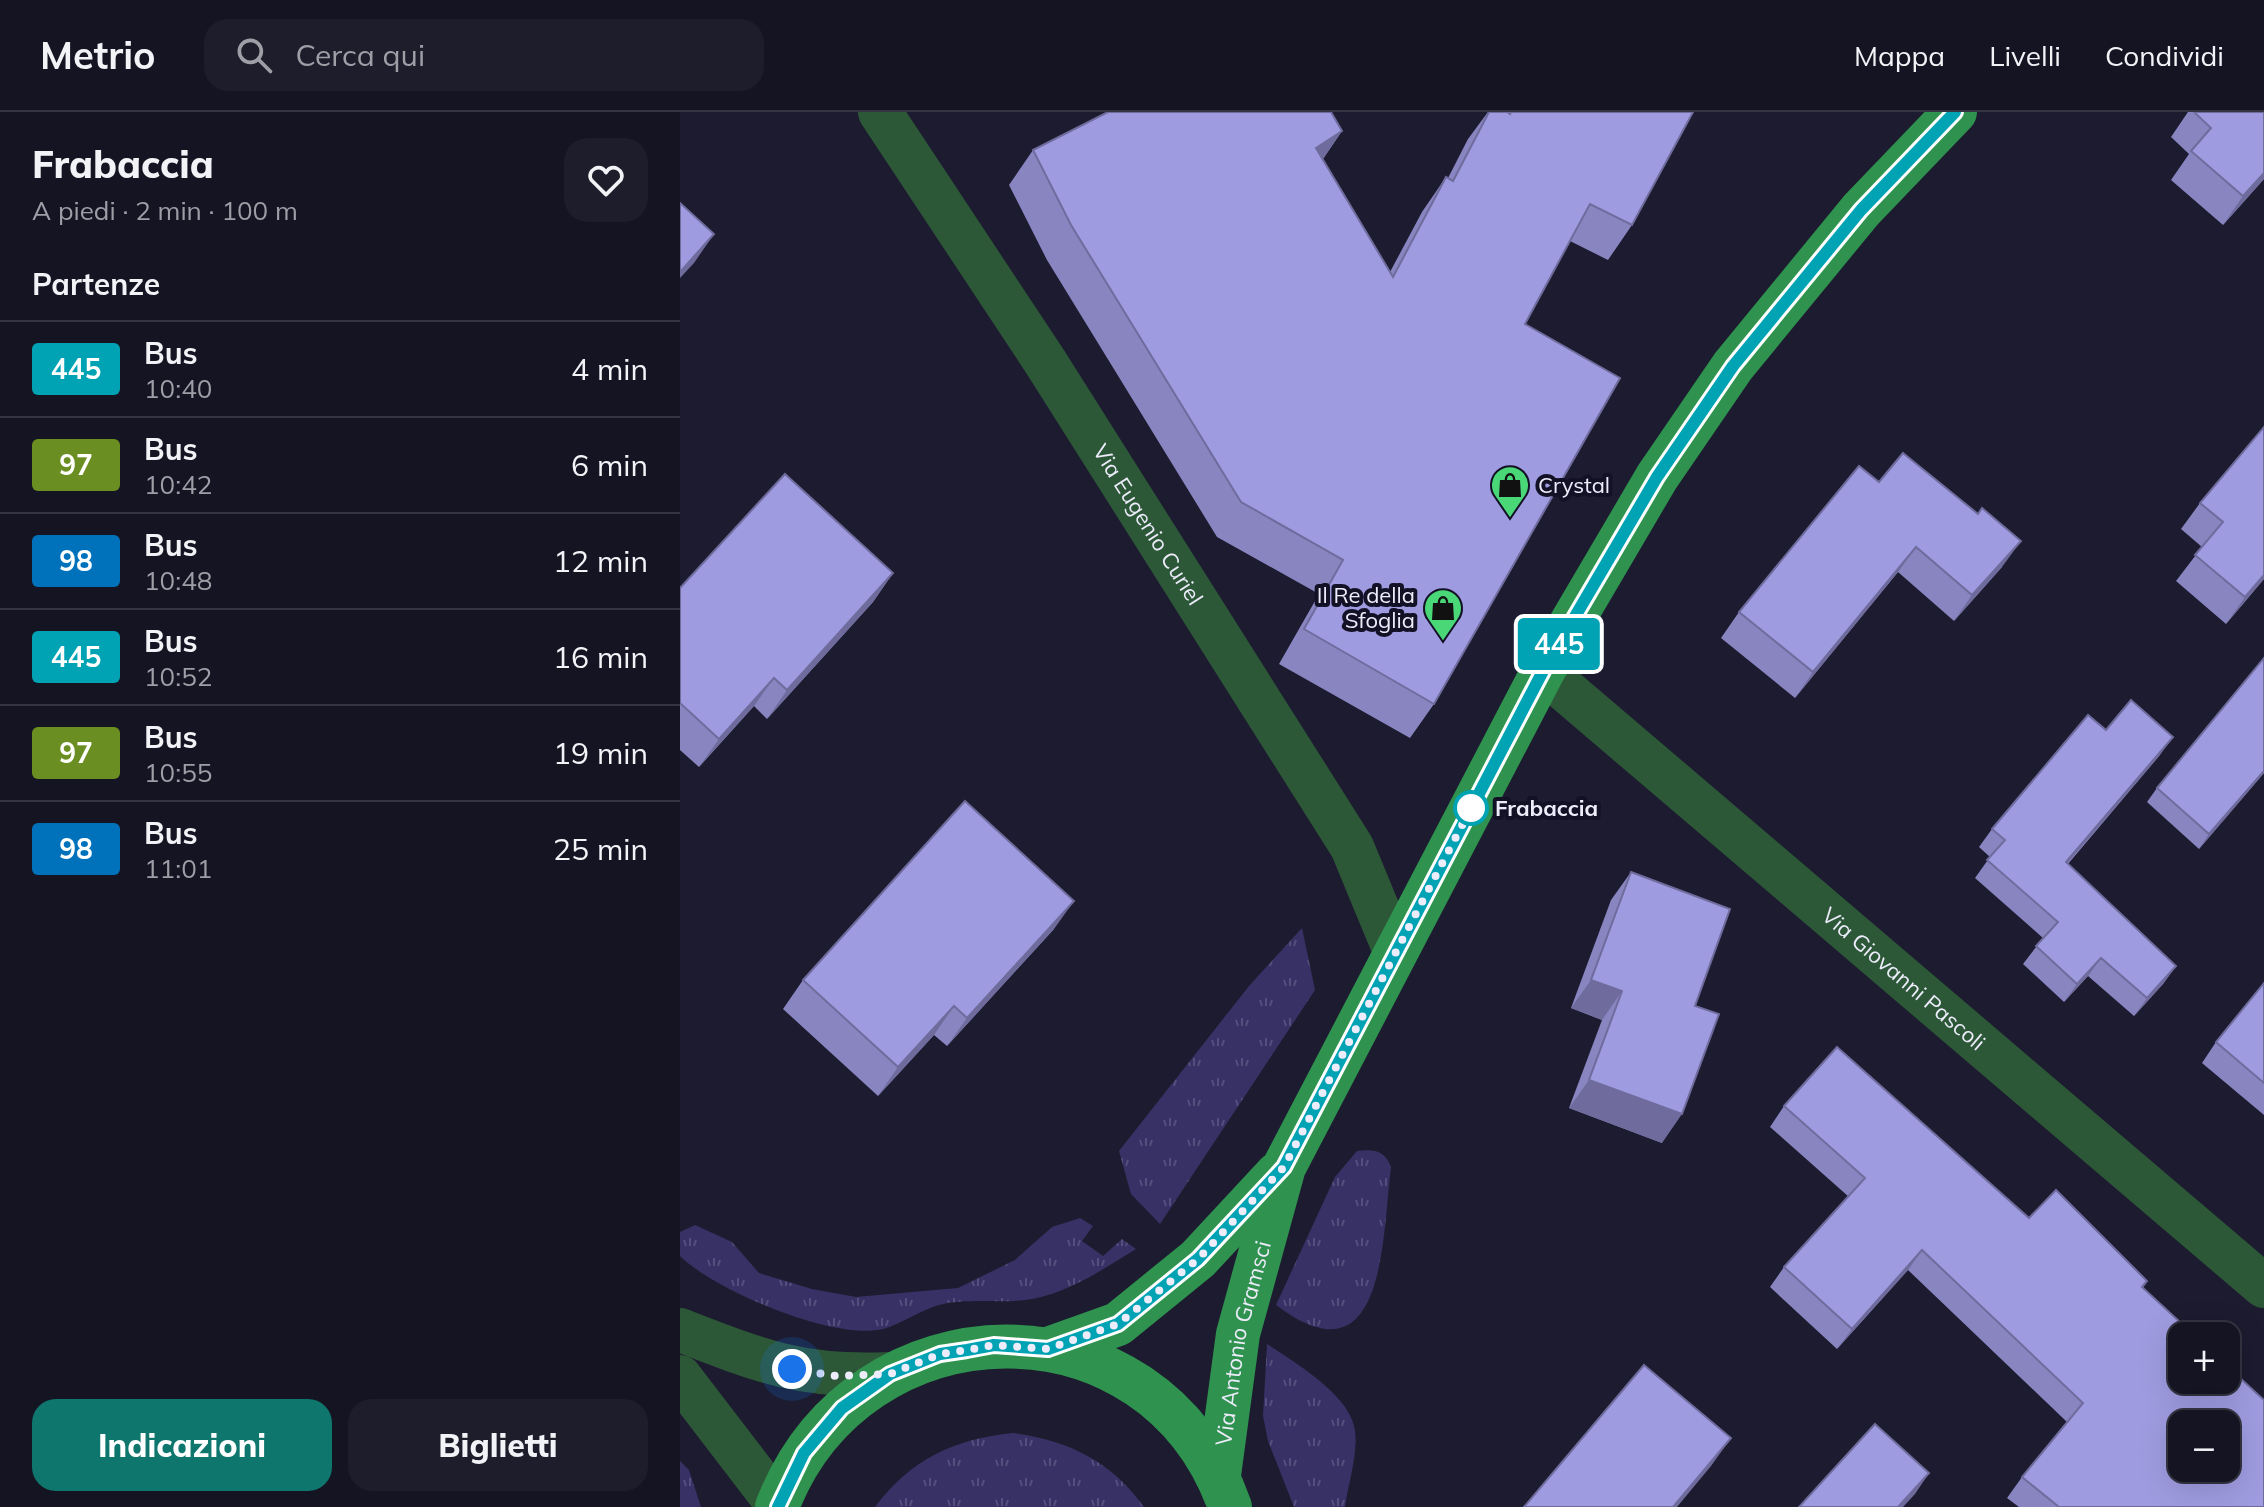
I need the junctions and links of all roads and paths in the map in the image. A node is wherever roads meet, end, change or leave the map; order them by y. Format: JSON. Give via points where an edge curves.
{"nodes":[{"id":1,"x":880,"y":112,"type":"edge"},
{"id":2,"x":1955,"y":112,"type":"edge"},
{"id":3,"x":1543,"y":671,"type":"junction"},
{"id":4,"x":1395,"y":951,"type":"junction"},
{"id":5,"x":1284,"y":1167,"type":"junction"},
{"id":6,"x":2262,"y":1280,"type":"edge"},
{"id":7,"x":680,"y":1330,"type":"edge"},
{"id":8,"x":1048,"y":1349,"type":"junction"},
{"id":9,"x":890,"y":1374,"type":"junction"},
{"id":10,"x":680,"y":1377,"type":"edge"},
{"id":11,"x":1224,"y":1491,"type":"edge"},
{"id":12,"x":778,"y":1506,"type":"edge"}],
"edges":[{"from":1,"to":4,"type":"street","name":"Via Eugenio Curiel","via":[[1046,363],[1352,847]]},
{"from":2,"to":3,"type":"main road","name":"Via Antonio Gramsci","via":[[1861,210],[1733,366],[1657,477]]},
{"from":3,"to":4,"type":"main road","name":"Via Antonio Gramsci"},
{"from":3,"to":6,"type":"street","name":"Via Giovanni Pascoli"},
{"from":4,"to":5,"type":"main road","name":"Via Antonio Gramsci"},
{"from":5,"to":8,"type":"main road","name":"Via Antonio Gramsci","via":[[1198,1259],[1118,1324]]},
{"from":5,"to":11,"type":"main road","name":"Via Antonio Gramsci","via":[[1238,1334]]},
{"from":7,"to":9,"type":"street","via":[[770,1365],[837,1376]]},
{"from":8,"to":9,"type":"main road","via":[[981,1347],[940,1354]]},
{"from":8,"to":11,"type":"main road","via":[[1130,1380],[1165,1406],[1195,1438]]},
{"from":9,"to":12,"type":"main road","via":[[842,1408],[804,1453]]},
{"from":10,"to":12,"type":"street"}]}
